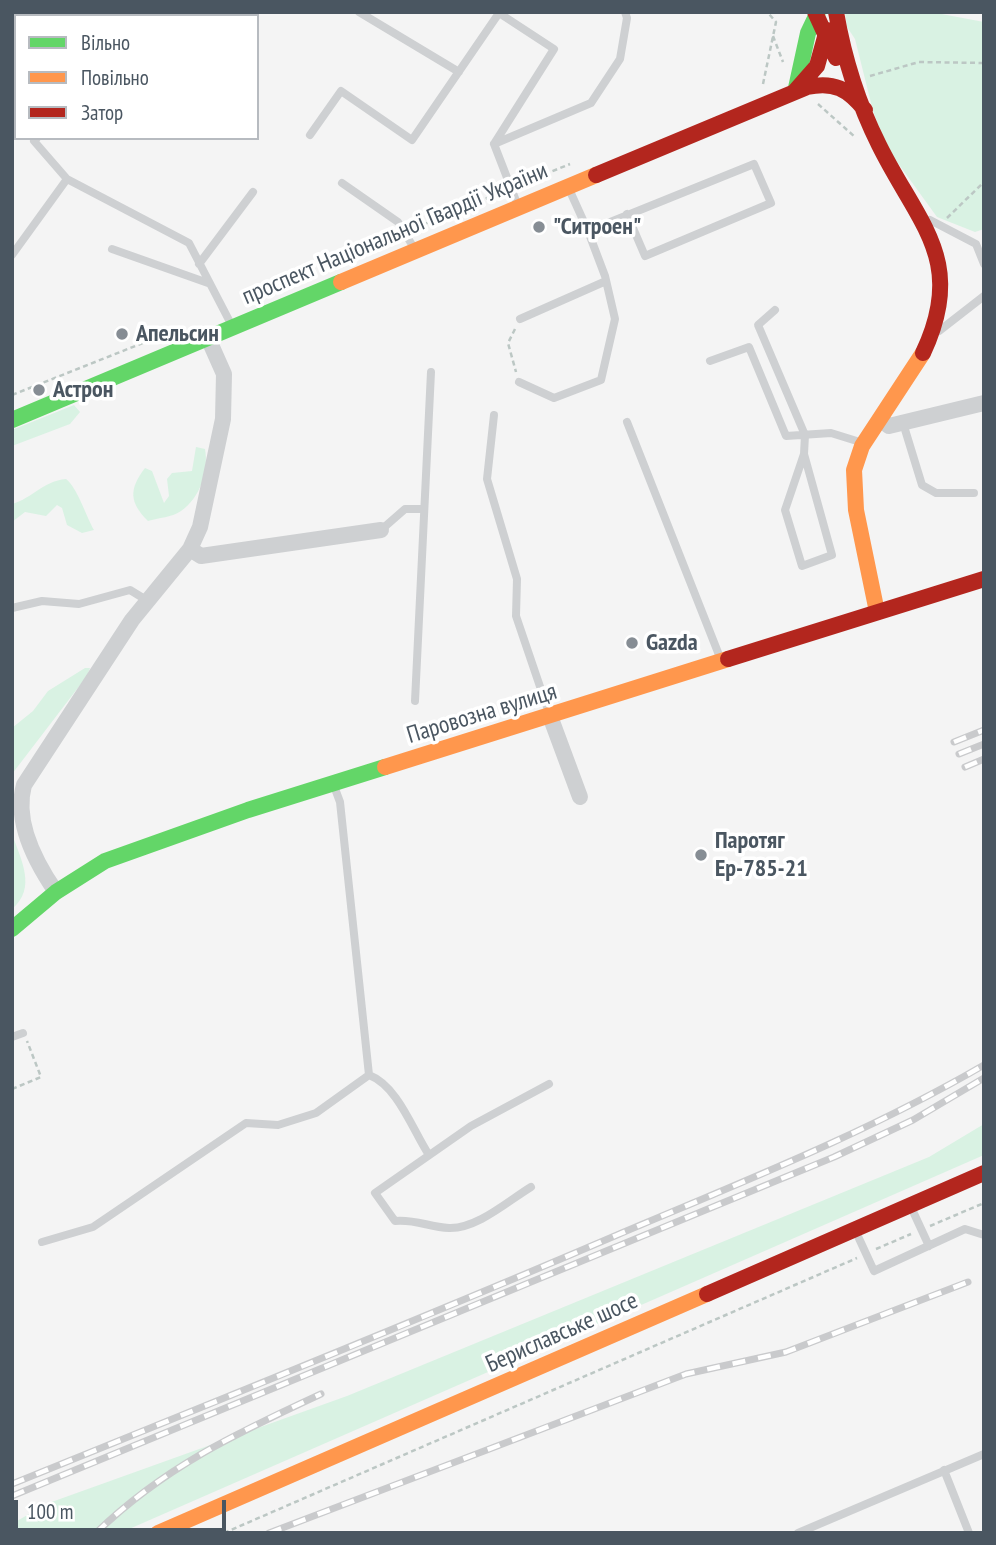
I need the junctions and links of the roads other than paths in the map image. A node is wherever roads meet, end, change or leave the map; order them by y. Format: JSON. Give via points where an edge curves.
{"nodes":[{"id":1,"x":359,"y":12,"type":"edge"},
{"id":2,"x":625,"y":12,"type":"edge"},
{"id":3,"x":835,"y":12,"type":"edge"},
{"id":4,"x":816,"y":13,"type":"edge"},
{"id":5,"x":825,"y":37,"type":"junction"},
{"id":6,"x":459,"y":72,"type":"junction"},
{"id":7,"x":851,"y":86,"type":"junction"},
{"id":8,"x":795,"y":91,"type":"junction"},
{"id":9,"x":865,"y":110,"type":"junction"},
{"id":10,"x":310,"y":135,"type":"dead end"},
{"id":11,"x":35,"y":140,"type":"edge"},
{"id":12,"x":494,"y":144,"type":"junction"},
{"id":13,"x":67,"y":179,"type":"junction"},
{"id":14,"x":342,"y":183,"type":"dead end"},
{"id":15,"x":568,"y":186,"type":"junction"},
{"id":16,"x":253,"y":192,"type":"dead end"},
{"id":17,"x":518,"y":207,"type":"junction"},
{"id":18,"x":917,"y":213,"type":"junction"},
{"id":19,"x":627,"y":214,"type":"junction"},
{"id":20,"x":588,"y":231,"type":"junction"},
{"id":21,"x":112,"y":250,"type":"dead end"},
{"id":22,"x":415,"y":251,"type":"junction"},
{"id":23,"x":12,"y":256,"type":"edge"},
{"id":24,"x":199,"y":264,"type":"junction"},
{"id":25,"x":984,"y":264,"type":"edge"},
{"id":26,"x":606,"y":281,"type":"junction"},
{"id":27,"x":208,"y":283,"type":"junction"},
{"id":28,"x":984,"y":296,"type":"edge"},
{"id":29,"x":775,"y":310,"type":"dead end"},
{"id":30,"x":520,"y":319,"type":"road end"},
{"id":31,"x":232,"y":327,"type":"junction"},
{"id":32,"x":931,"y":337,"type":"junction"},
{"id":33,"x":208,"y":338,"type":"junction"},
{"id":34,"x":709,"y":361,"type":"dead end"},
{"id":35,"x":431,"y":372,"type":"dead end"},
{"id":36,"x":519,"y":382,"type":"road end"},
{"id":37,"x":984,"y":403,"type":"edge"},
{"id":38,"x":494,"y":415,"type":"dead end"},
{"id":39,"x":12,"y":420,"type":"edge"},
{"id":40,"x":881,"y":421,"type":"junction"},
{"id":41,"x":627,"y":422,"type":"dead end"},
{"id":42,"x":903,"y":423,"type":"junction"},
{"id":43,"x":805,"y":435,"type":"junction"},
{"id":44,"x":863,"y":443,"type":"junction"},
{"id":45,"x":804,"y":454,"type":"junction"},
{"id":46,"x":974,"y":493,"type":"dead end"},
{"id":47,"x":424,"y":509,"type":"junction"},
{"id":48,"x":382,"y":530,"type":"joint"},
{"id":49,"x":190,"y":549,"type":"junction"},
{"id":50,"x":984,"y":579,"type":"edge"},
{"id":51,"x":148,"y":601,"type":"junction"},
{"id":52,"x":12,"y":608,"type":"edge"},
{"id":53,"x":877,"y":612,"type":"junction"},
{"id":54,"x":722,"y":663,"type":"junction"},
{"id":55,"x":415,"y":701,"type":"dead end"},
{"id":56,"x":550,"y":716,"type":"junction"},
{"id":57,"x":333,"y":784,"type":"junction"},
{"id":58,"x":580,"y":797,"type":"dead end"},
{"id":59,"x":56,"y":892,"type":"junction"},
{"id":60,"x":12,"y":929,"type":"edge"},
{"id":61,"x":23,"y":1033,"type":"road end"},
{"id":62,"x":12,"y":1037,"type":"edge"},
{"id":63,"x":369,"y":1075,"type":"junction"},
{"id":64,"x":549,"y":1084,"type":"dead end"},
{"id":65,"x":429,"y":1155,"type":"junction"},
{"id":66,"x":984,"y":1173,"type":"edge"},
{"id":67,"x":531,"y":1187,"type":"dead end"},
{"id":68,"x":910,"y":1205,"type":"junction"},
{"id":69,"x":855,"y":1229,"type":"junction"},
{"id":70,"x":984,"y":1235,"type":"edge"},
{"id":71,"x":42,"y":1241,"type":"dead end"},
{"id":72,"x":929,"y":1246,"type":"junction"},
{"id":73,"x":984,"y":1454,"type":"edge"},
{"id":74,"x":944,"y":1471,"type":"junction"},
{"id":75,"x":158,"y":1533,"type":"edge"},
{"id":76,"x":798,"y":1533,"type":"edge"},
{"id":77,"x":970,"y":1533,"type":"edge"}],
"edges":[{"from":1,"to":6,"type":"lane"},
{"from":2,"to":12,"type":"lane","via":[[620,59],[590,103]]},
{"from":3,"to":5,"type":"main road"},
{"from":3,"to":7,"type":"main road"},
{"from":4,"to":5,"type":"main road"},
{"from":4,"to":8,"type":"main road"},
{"from":5,"to":8,"type":"main road","via":[[817,66]]},
{"from":5,"to":9,"type":"main road"},
{"from":6,"to":10,"type":"lane","via":[[412,141],[341,91]]},
{"from":6,"to":12,"type":"lane","via":[[499,13],[554,49]]},
{"from":7,"to":8,"type":"main road","name":"проспект Національної Гвардії України","via":[[826,82]]},
{"from":7,"to":9,"type":"main road"},
{"from":8,"to":15,"type":"main road","name":"проспект Національної Гвардії України"},
{"from":9,"to":18,"type":"main road","via":[[877,143]]},
{"from":11,"to":13,"type":"lane"},
{"from":12,"to":17,"type":"lane"},
{"from":13,"to":23,"type":"lane"},
{"from":13,"to":24,"type":"lane","via":[[189,243]]},
{"from":14,"to":22,"type":"lane","via":[[398,222]]},
{"from":15,"to":17,"type":"main road","name":"проспект Національної Гвардії України"},
{"from":15,"to":20,"type":"lane"},
{"from":16,"to":24,"type":"lane"},
{"from":17,"to":22,"type":"main road","name":"проспект Національної Гвардії України"},
{"from":18,"to":25,"type":"lane","via":[[976,244]]},
{"from":18,"to":32,"type":"main road","via":[[935,250],[942,282]]},
{"from":19,"to":19,"type":"lane","via":[[754,164],[771,203],[645,256]]},
{"from":19,"to":20,"type":"lane"},
{"from":20,"to":26,"type":"lane"},
{"from":21,"to":27,"type":"lane"},
{"from":22,"to":31,"type":"main road","name":"проспект Національної Гвардії України"},
{"from":24,"to":27,"type":"lane"},
{"from":26,"to":30,"type":"lane"},
{"from":26,"to":36,"type":"lane","via":[[615,318],[601,380],[554,398]]},
{"from":27,"to":31,"type":"lane"},
{"from":28,"to":32,"type":"lane"},
{"from":29,"to":43,"type":"lane","via":[[758,325]]},
{"from":31,"to":33,"type":"main road","name":"проспект Національної Гвардії України"},
{"from":32,"to":40,"type":"main road"},
{"from":33,"to":39,"type":"main road","name":"проспект Національної Гвардії України"},
{"from":33,"to":49,"type":"street","via":[[224,374],[223,419],[206,509]]},
{"from":34,"to":43,"type":"lane","via":[[749,346],[786,436]]},
{"from":35,"to":47,"type":"lane"},
{"from":37,"to":42,"type":"street"},
{"from":38,"to":56,"type":"lane","via":[[487,479],[517,579],[516,617]]},
{"from":40,"to":42,"type":"street","via":[[889,426]]},
{"from":40,"to":44,"type":"main road"},
{"from":41,"to":54,"type":"lane"},
{"from":42,"to":46,"type":"lane","via":[[922,485],[936,494]]},
{"from":43,"to":44,"type":"lane","via":[[831,433]]},
{"from":43,"to":45,"type":"lane"},
{"from":44,"to":53,"type":"main road","via":[[854,467],[856,502]]},
{"from":45,"to":45,"type":"lane","via":[[785,510],[802,566],[832,555]]},
{"from":47,"to":48,"type":"lane","via":[[405,509]]},
{"from":47,"to":55,"type":"lane"},
{"from":48,"to":49,"type":"street","via":[[201,556]]},
{"from":49,"to":51,"type":"street"},
{"from":50,"to":53,"type":"main road","name":"Паровозна вулиця"},
{"from":51,"to":52,"type":"lane","via":[[131,590],[79,604],[42,601]]},
{"from":51,"to":59,"type":"street","via":[[24,785],[22,818],[43,874]]},
{"from":53,"to":54,"type":"main road","name":"Паровозна вулиця"},
{"from":54,"to":56,"type":"main road","name":"Паровозна вулиця"},
{"from":56,"to":57,"type":"main road","name":"Паровозна вулиця"},
{"from":56,"to":58,"type":"street"},
{"from":57,"to":59,"type":"main road","name":"Паровозна вулиця","via":[[129,851]]},
{"from":57,"to":63,"type":"lane","via":[[340,802]]},
{"from":59,"to":60,"type":"main road","name":"Паровозна вулиця"},
{"from":61,"to":62,"type":"lane"},
{"from":63,"to":65,"type":"lane","via":[[398,1103]]},
{"from":63,"to":71,"type":"lane","via":[[316,1113],[278,1125],[246,1123],[93,1227]]},
{"from":64,"to":65,"type":"lane","via":[[471,1126]]},
{"from":65,"to":67,"type":"lane","via":[[375,1194],[395,1221],[414,1219],[452,1228],[472,1222]]},
{"from":66,"to":68,"type":"main road","name":"Бериславське шосе"},
{"from":68,"to":69,"type":"main road","name":"Бериславське шосе"},
{"from":68,"to":72,"type":"lane"},
{"from":69,"to":72,"type":"lane","via":[[874,1271]]},
{"from":69,"to":75,"type":"main road","name":"Бериславське шосе"},
{"from":70,"to":72,"type":"lane","via":[[965,1229]]},
{"from":73,"to":74,"type":"lane"},
{"from":74,"to":76,"type":"lane"},
{"from":74,"to":77,"type":"lane"}]}
